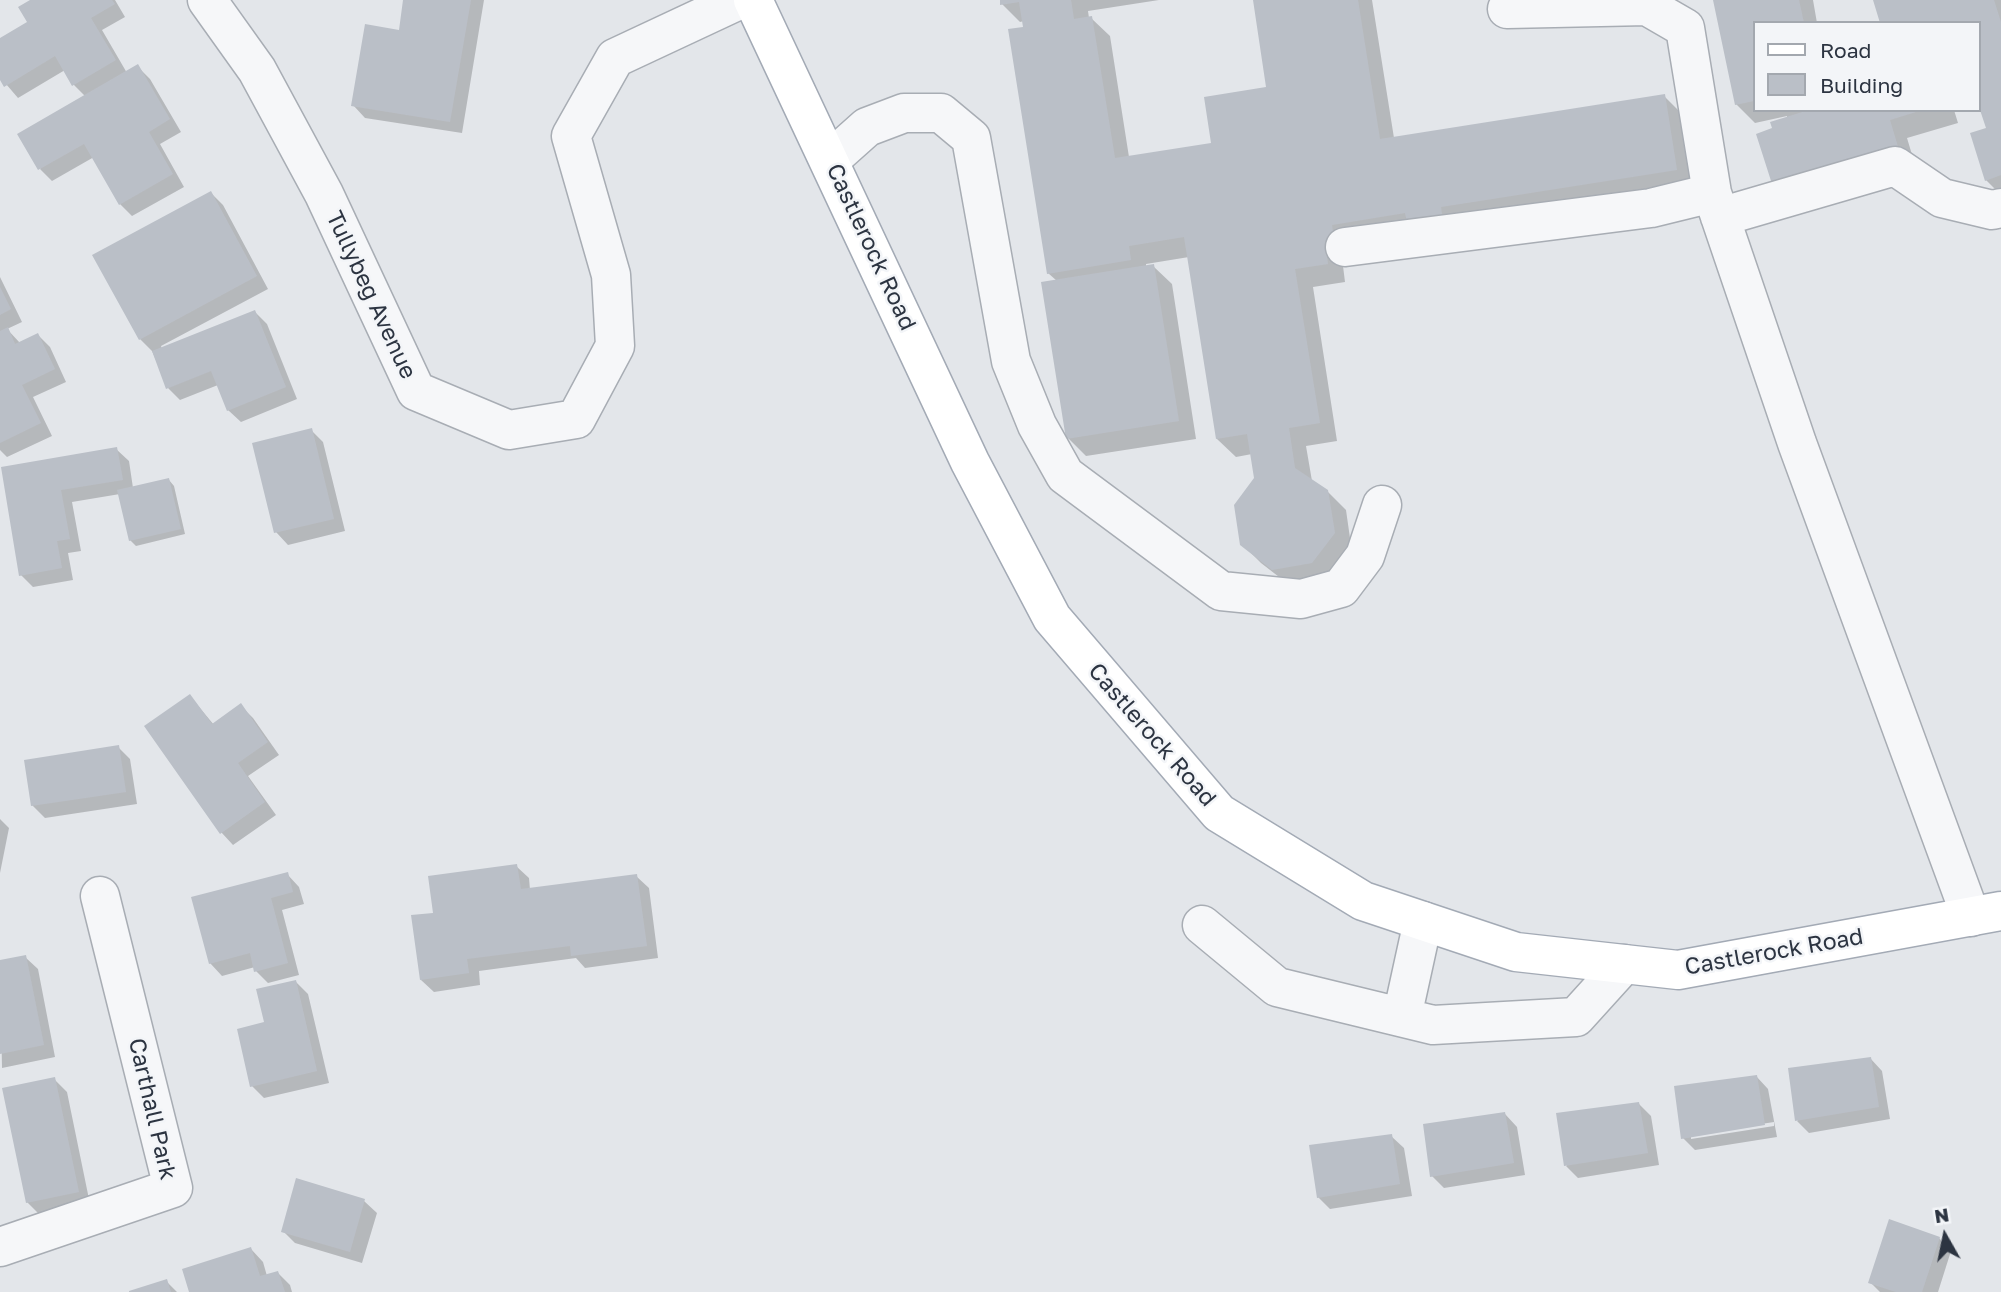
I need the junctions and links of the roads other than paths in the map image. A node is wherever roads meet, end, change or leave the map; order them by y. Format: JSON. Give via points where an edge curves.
{"nodes":[{"id":1,"x":207,"y":0,"type":"edge"},
{"id":2,"x":739,"y":0,"type":"edge"},
{"id":3,"x":754,"y":0,"type":"edge"},
{"id":4,"x":1507,"y":9,"type":"dead end"},
{"id":5,"x":830,"y":160,"type":"junction"},
{"id":6,"x":1716,"y":205,"type":"junction"},
{"id":7,"x":2001,"y":208,"type":"edge"},
{"id":8,"x":1345,"y":247,"type":"dead end"},
{"id":9,"x":1382,"y":505,"type":"dead end"},
{"id":10,"x":100,"y":896,"type":"dead end"},
{"id":11,"x":1986,"y":914,"type":"edge"},
{"id":12,"x":1423,"y":921,"type":"junction"},
{"id":13,"x":1202,"y":925,"type":"dead end"},
{"id":14,"x":1623,"y":964,"type":"junction"},
{"id":15,"x":1402,"y":1017,"type":"junction"},
{"id":16,"x":0,"y":1247,"type":"edge"}],
"edges":[{"from":1,"to":2,"type":"street","name":"Tullybeg Avenue","via":[[257,70],[324,194],[416,391],[509,430],[576,419],[615,346],[611,275],[570,136],[615,58]]},
{"from":3,"to":5,"type":"main road","name":"Castlerock Road"},
{"from":4,"to":6,"type":"street","via":[[1647,6],[1685,28]]},
{"from":5,"to":9,"type":"street","via":[[867,127],[904,113],[941,113],[971,138],[1011,361],[1037,425],[1065,475],[1221,591],[1301,599],[1341,588],[1365,555]]},
{"from":5,"to":12,"type":"main road","name":"Castlerock Road","via":[[970,462],[1052,618],[1219,813],[1363,901]]},
{"from":6,"to":7,"type":"street","via":[[1895,166],[1942,198]]},
{"from":6,"to":8,"type":"street","via":[[1651,208]]},
{"from":6,"to":11,"type":"street","via":[[1797,443]]},
{"from":10,"to":16,"type":"street","name":"Carthall Park","via":[[173,1188]]},
{"from":11,"to":14,"type":"main road","name":"Castlerock Road","via":[[1678,971]]},
{"from":12,"to":14,"type":"main road","name":"Castlerock Road","via":[[1516,952]]},
{"from":12,"to":15,"type":"street"},
{"from":13,"to":15,"type":"street","via":[[1277,987]]},
{"from":14,"to":15,"type":"street","via":[[1576,1017],[1433,1025]]}]}
